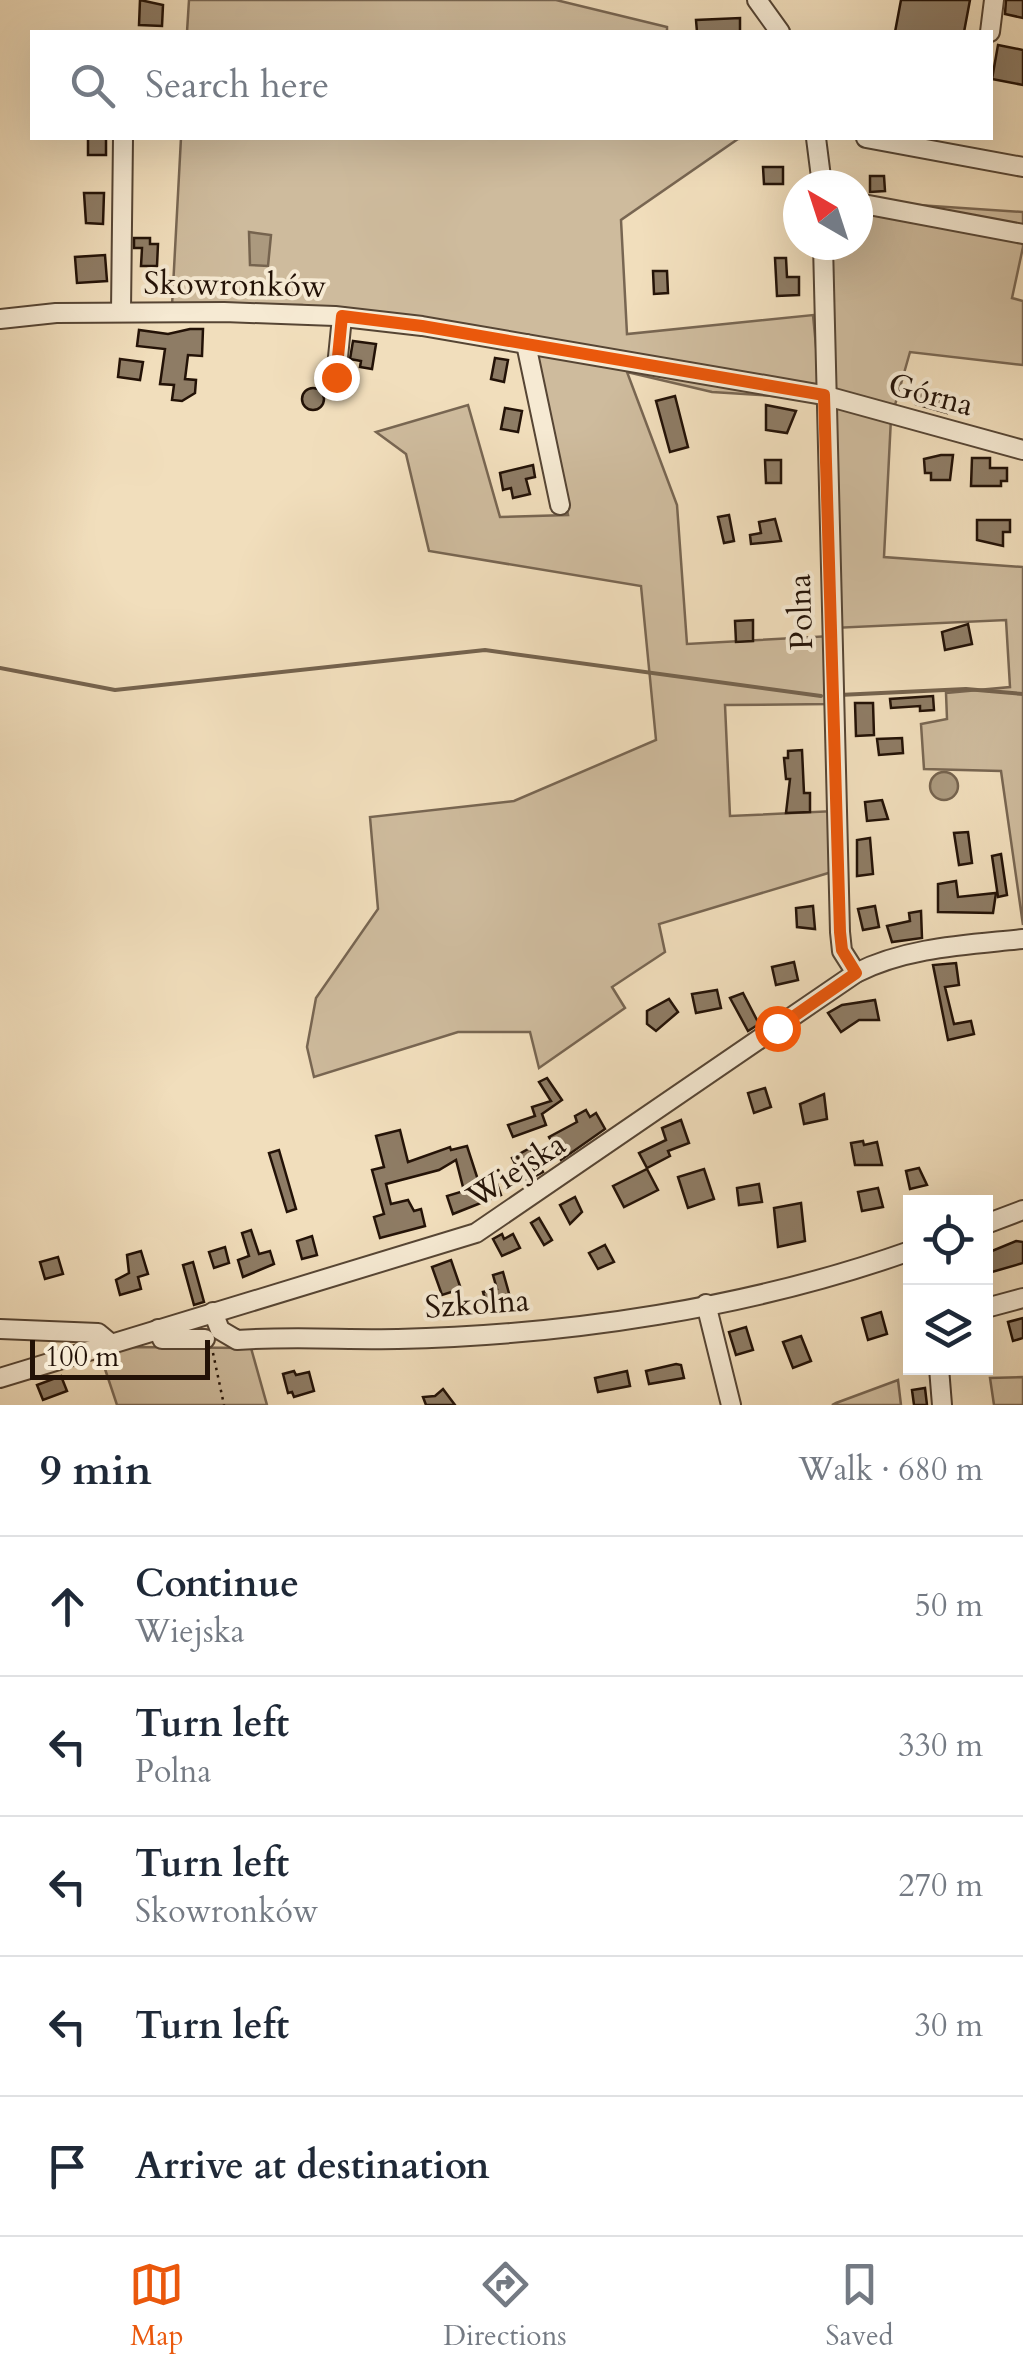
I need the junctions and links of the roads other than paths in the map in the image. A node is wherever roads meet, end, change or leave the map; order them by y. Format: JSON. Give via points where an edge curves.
{"nodes":[{"id":1,"x":757,"y":0,"type":"edge"},
{"id":2,"x":994,"y":0,"type":"edge"},
{"id":3,"x":779,"y":30,"type":"edge"},
{"id":4,"x":990,"y":30,"type":"edge"},
{"id":5,"x":123,"y":140,"type":"edge"},
{"id":6,"x":816,"y":140,"type":"edge"},
{"id":7,"x":877,"y":140,"type":"edge"},
{"id":8,"x":1023,"y":167,"type":"edge"},
{"id":9,"x":820,"y":170,"type":"edge"},
{"id":10,"x":873,"y":206,"type":"edge"},
{"id":11,"x":1023,"y":234,"type":"edge"},
{"id":12,"x":822,"y":260,"type":"edge"},
{"id":13,"x":121,"y":311,"type":"junction"},
{"id":14,"x":342,"y":316,"type":"junction"},
{"id":15,"x":0,"y":319,"type":"edge"},
{"id":16,"x":526,"y":344,"type":"junction"},
{"id":17,"x":336,"y":377,"type":"dead end"},
{"id":18,"x":824,"y":395,"type":"junction"},
{"id":19,"x":1023,"y":450,"type":"edge"},
{"id":20,"x":560,"y":506,"type":"dead end"},
{"id":21,"x":1023,"y":939,"type":"edge"},
{"id":22,"x":856,"y":973,"type":"junction"},
{"id":23,"x":1023,"y":1210,"type":"edge"},
{"id":24,"x":993,"y":1221,"type":"edge"},
{"id":25,"x":903,"y":1256,"type":"edge"},
{"id":26,"x":1023,"y":1298,"type":"edge"},
{"id":27,"x":993,"y":1300,"type":"edge"},
{"id":28,"x":706,"y":1304,"type":"junction"},
{"id":29,"x":235,"y":1306,"type":"junction"},
{"id":30,"x":213,"y":1327,"type":"junction"},
{"id":31,"x":158,"y":1328,"type":"junction"},
{"id":32,"x":0,"y":1329,"type":"edge"},
{"id":33,"x":30,"y":1330,"type":"junction"},
{"id":34,"x":251,"y":1338,"type":"junction"},
{"id":35,"x":110,"y":1343,"type":"junction"},
{"id":36,"x":44,"y":1364,"type":"junction"},
{"id":37,"x":939,"y":1375,"type":"edge"},
{"id":38,"x":0,"y":1378,"type":"edge"},
{"id":39,"x":731,"y":1405,"type":"edge"},
{"id":40,"x":942,"y":1405,"type":"edge"}],
"edges":[{"from":1,"to":3,"type":"street"},
{"from":2,"to":4,"type":"street"},
{"from":5,"to":13,"type":"street","name":"Skowronków"},
{"from":6,"to":9,"type":"street"},
{"from":7,"to":8,"type":"street"},
{"from":10,"to":11,"type":"street"},
{"from":12,"to":18,"type":"street","name":"Polna"},
{"from":13,"to":14,"type":"street","name":"Skowronków"},
{"from":13,"to":15,"type":"street","name":"Skowronków"},
{"from":14,"to":16,"type":"street","name":"Skowronków"},
{"from":14,"to":17,"type":"street"},
{"from":16,"to":18,"type":"street","name":"Skowronków"},
{"from":16,"to":20,"type":"street"},
{"from":18,"to":19,"type":"street","name":"Górna"},
{"from":18,"to":22,"type":"street","name":"Polna","via":[[840,932]]},
{"from":21,"to":22,"type":"street","name":"Wiejska","via":[[893,956]]},
{"from":22,"to":29,"type":"street","name":"Wiejska","via":[[476,1233]]},
{"from":23,"to":24,"type":"street"},
{"from":25,"to":28,"type":"street","name":"Szkolna"},
{"from":26,"to":27,"type":"street"},
{"from":28,"to":34,"type":"street","name":"Szkolna","via":[[495,1334]]},
{"from":28,"to":39,"type":"street"},
{"from":29,"to":30,"type":"street","name":"Wiejska"},
{"from":29,"to":34,"type":"street"},
{"from":30,"to":31,"type":"street","name":"Wiejska"},
{"from":30,"to":31,"type":"street","name":"Szkolna","via":[[162,1339]]},
{"from":30,"to":34,"type":"street","name":"Szkolna","via":[[238,1340]]},
{"from":31,"to":35,"type":"street","name":"Wiejska"},
{"from":32,"to":33,"type":"street"},
{"from":33,"to":35,"type":"street","via":[[98,1332]]},
{"from":33,"to":36,"type":"street"},
{"from":35,"to":36,"type":"street","name":"Wiejska"},
{"from":36,"to":38,"type":"street","name":"Wiejska"},
{"from":37,"to":40,"type":"street"}]}
